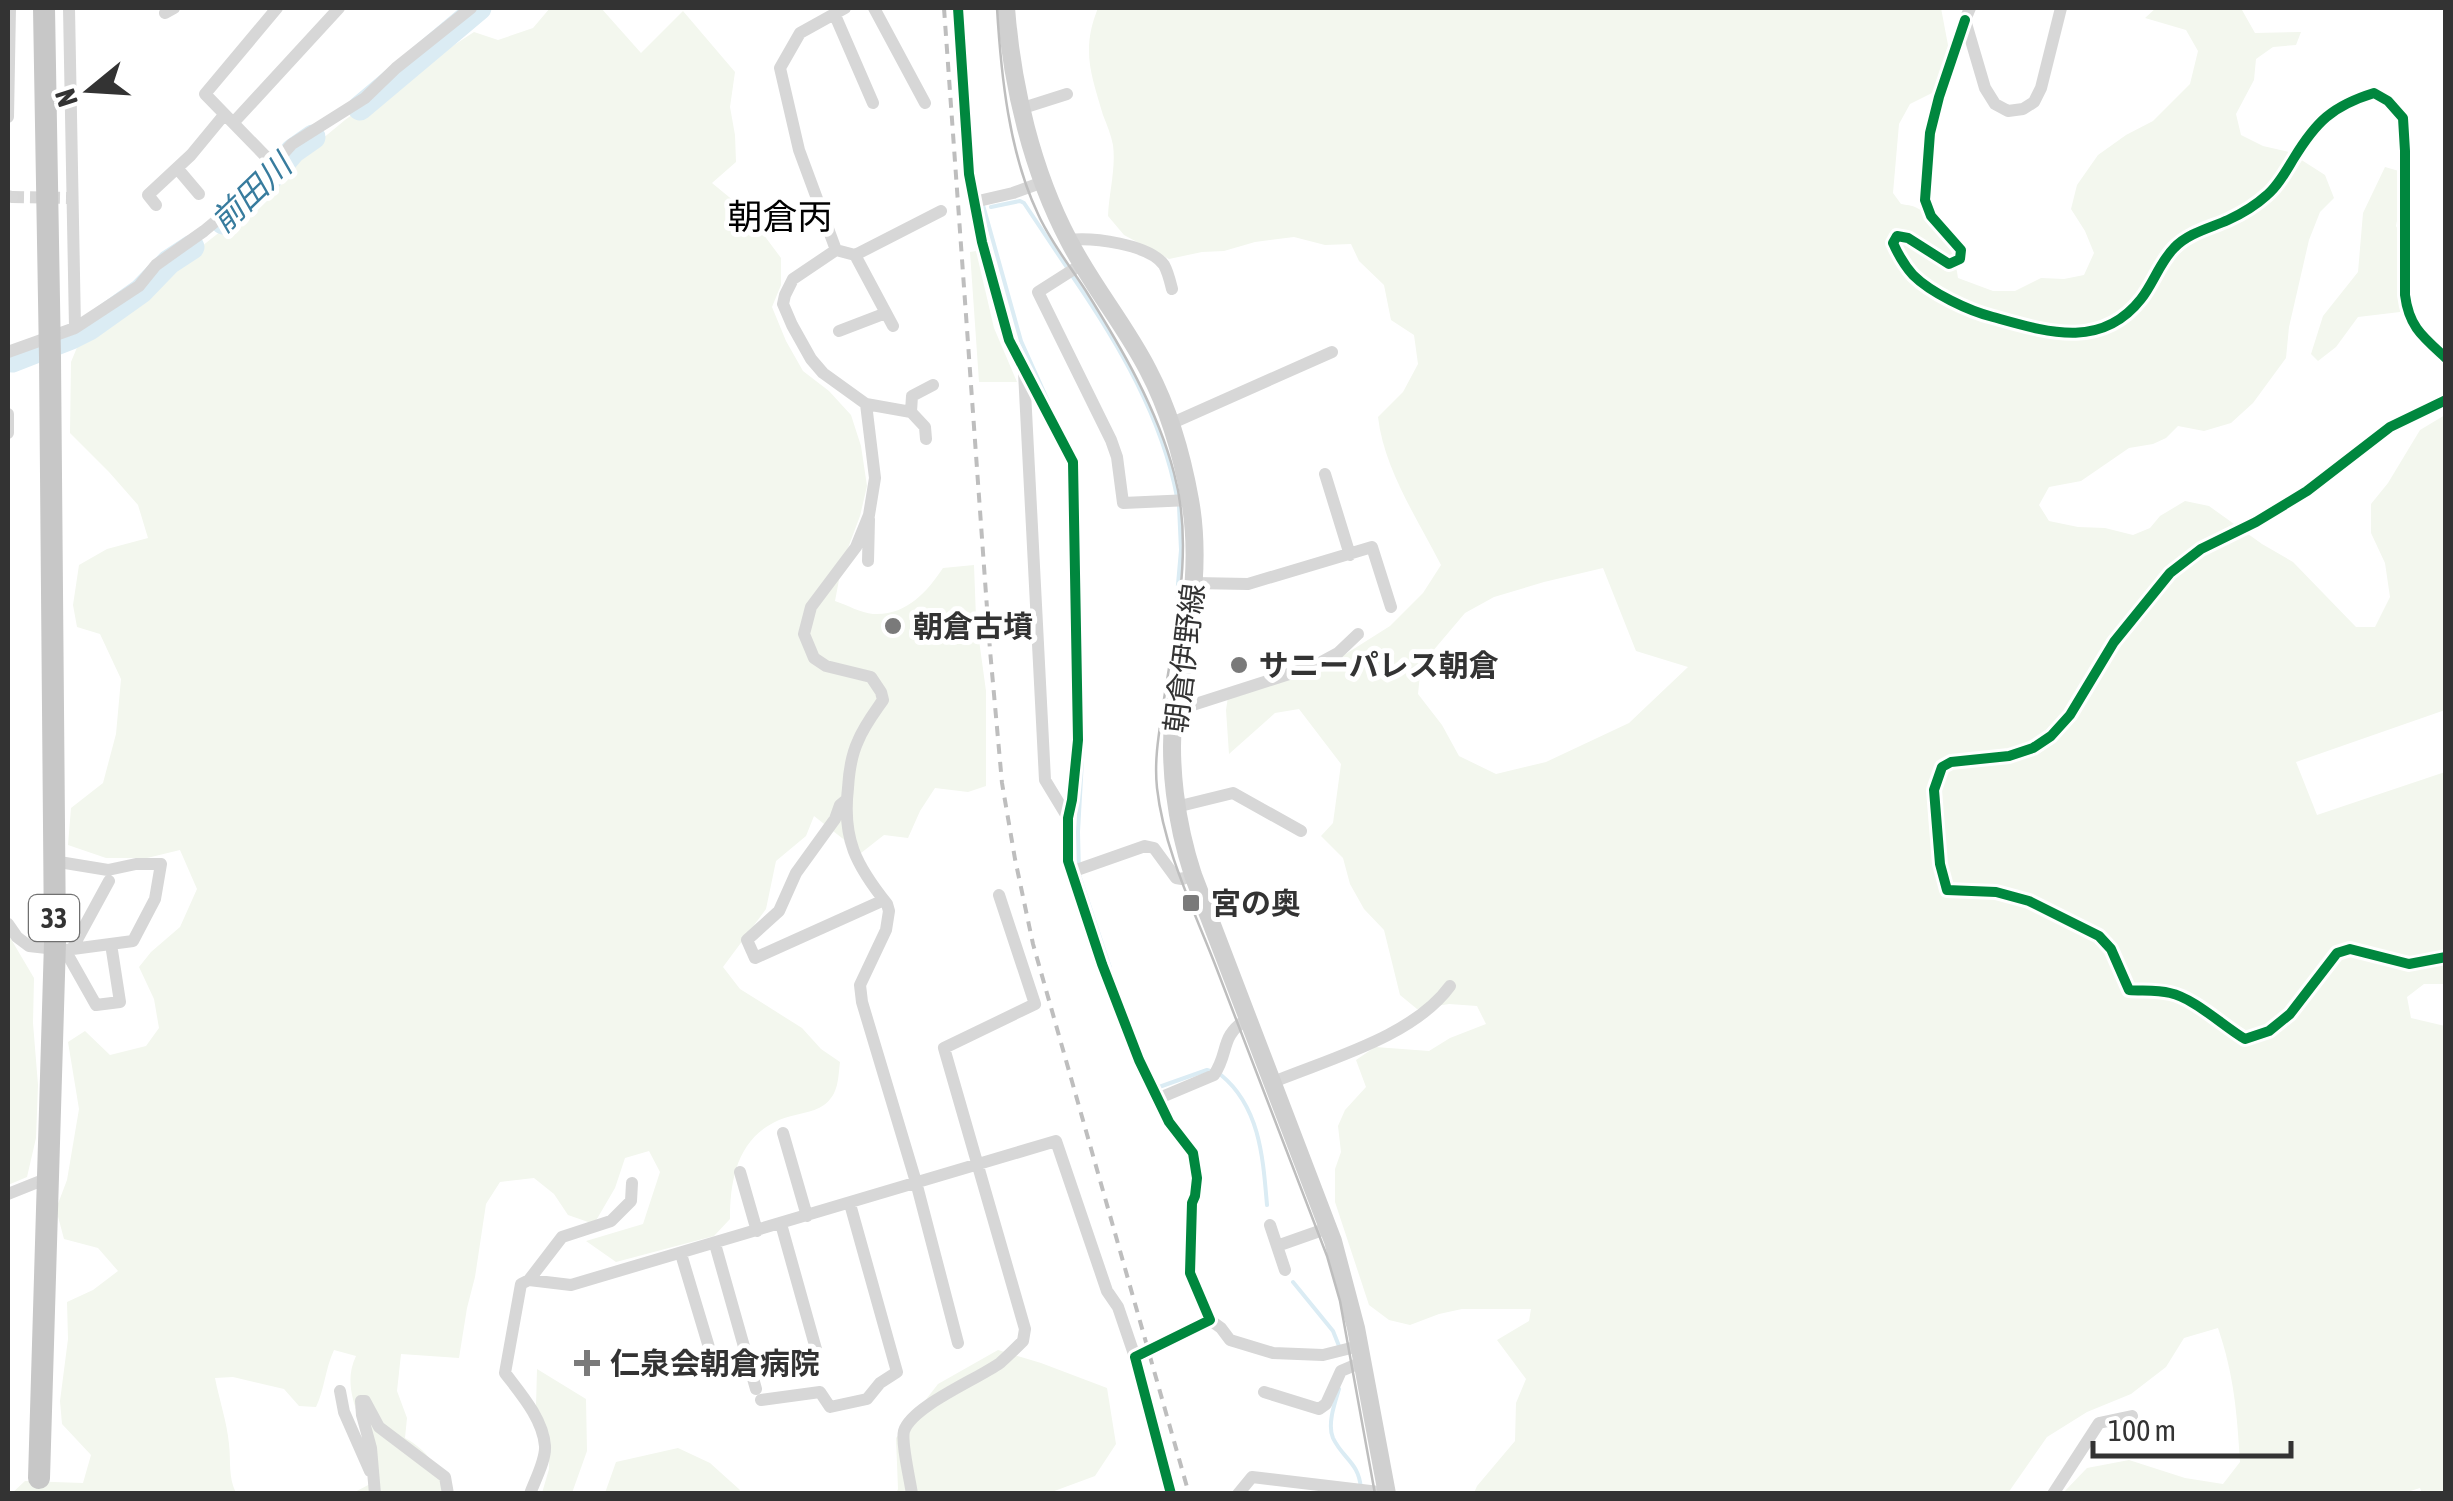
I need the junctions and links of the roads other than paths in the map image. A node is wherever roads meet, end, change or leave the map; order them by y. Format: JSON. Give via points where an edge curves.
{"nodes":[{"id":1,"x":10,"y":8,"type":"edge"},
{"id":2,"x":44,"y":8,"type":"edge"},
{"id":3,"x":69,"y":8,"type":"edge"},
{"id":4,"x":277,"y":8,"type":"edge"},
{"id":5,"x":339,"y":8,"type":"edge"},
{"id":6,"x":471,"y":8,"type":"edge"},
{"id":7,"x":874,"y":8,"type":"edge"},
{"id":8,"x":958,"y":8,"type":"edge"},
{"id":9,"x":1006,"y":8,"type":"edge"},
{"id":10,"x":2061,"y":8,"type":"edge"},
{"id":11,"x":839,"y":10,"type":"edge"},
{"id":12,"x":1967,"y":14,"type":"edge"},
{"id":13,"x":1067,"y":94,"type":"dead end"},
{"id":14,"x":873,"y":103,"type":"dead end"},
{"id":15,"x":925,"y":103,"type":"dead end"},
{"id":16,"x":1022,"y":108,"type":"junction"},
{"id":17,"x":8,"y":117,"type":"edge"},
{"id":18,"x":229,"y":119,"type":"junction"},
{"id":19,"x":273,"y":164,"type":"junction"},
{"id":20,"x":176,"y":168,"type":"junction"},
{"id":21,"x":1044,"y":182,"type":"junction"},
{"id":22,"x":199,"y":194,"type":"dead end"},
{"id":23,"x":974,"y":202,"type":"junction"},
{"id":24,"x":156,"y":205,"type":"dead end"},
{"id":25,"x":940,"y":211,"type":"dead end"},
{"id":26,"x":1068,"y":240,"type":"junction"},
{"id":27,"x":836,"y":250,"type":"junction"},
{"id":28,"x":855,"y":255,"type":"junction"},
{"id":29,"x":1082,"y":264,"type":"junction"},
{"id":30,"x":1172,"y":289,"type":"dead end"},
{"id":31,"x":75,"y":328,"type":"junction"},
{"id":32,"x":839,"y":331,"type":"dead end"},
{"id":33,"x":8,"y":352,"type":"edge"},
{"id":34,"x":1332,"y":352,"type":"dead end"},
{"id":35,"x":2446,"y":358,"type":"edge"},
{"id":36,"x":1024,"y":371,"type":"junction"},
{"id":37,"x":933,"y":385,"type":"dead end"},
{"id":38,"x":2446,"y":400,"type":"edge"},
{"id":39,"x":866,"y":404,"type":"junction"},
{"id":40,"x":911,"y":412,"type":"junction"},
{"id":41,"x":8,"y":414,"type":"edge"},
{"id":42,"x":1170,"y":424,"type":"junction"},
{"id":43,"x":8,"y":433,"type":"edge"},
{"id":44,"x":926,"y":439,"type":"dead end"},
{"id":45,"x":1325,"y":474,"type":"dead end"},
{"id":46,"x":1190,"y":500,"type":"junction"},
{"id":47,"x":868,"y":515,"type":"junction"},
{"id":48,"x":1350,"y":555,"type":"junction"},
{"id":49,"x":868,"y":562,"type":"dead end"},
{"id":50,"x":1195,"y":583,"type":"junction"},
{"id":51,"x":1391,"y":607,"type":"dead end"},
{"id":52,"x":1358,"y":634,"type":"dead end"},
{"id":53,"x":1174,"y":711,"type":"junction"},
{"id":54,"x":846,"y":800,"type":"junction"},
{"id":55,"x":1176,"y":807,"type":"junction"},
{"id":56,"x":1068,"y":818,"type":"junction"},
{"id":57,"x":1302,"y":831,"type":"dead end"},
{"id":58,"x":54,"y":861,"type":"junction"},
{"id":59,"x":1071,"y":872,"type":"junction"},
{"id":60,"x":1193,"y":875,"type":"junction"},
{"id":61,"x":109,"y":881,"type":"dead end"},
{"id":62,"x":999,"y":895,"type":"dead end"},
{"id":63,"x":884,"y":900,"type":"junction"},
{"id":64,"x":8,"y":924,"type":"edge"},
{"id":65,"x":111,"y":944,"type":"junction"},
{"id":66,"x":64,"y":949,"type":"junction"},
{"id":67,"x":2446,"y":958,"type":"edge"},
{"id":68,"x":1450,"y":986,"type":"dead end"},
{"id":69,"x":1247,"y":1019,"type":"junction"},
{"id":70,"x":1271,"y":1083,"type":"junction"},
{"id":71,"x":1158,"y":1099,"type":"junction"},
{"id":72,"x":783,"y":1132,"type":"dead end"},
{"id":73,"x":978,"y":1163,"type":"junction"},
{"id":74,"x":740,"y":1172,"type":"dead end"},
{"id":75,"x":48,"y":1178,"type":"junction"},
{"id":76,"x":916,"y":1182,"type":"junction"},
{"id":77,"x":632,"y":1183,"type":"dead end"},
{"id":78,"x":8,"y":1194,"type":"edge"},
{"id":79,"x":850,"y":1204,"type":"junction"},
{"id":80,"x":808,"y":1216,"type":"junction"},
{"id":81,"x":781,"y":1224,"type":"junction"},
{"id":82,"x":1270,"y":1225,"type":"dead end"},
{"id":83,"x":1328,"y":1228,"type":"junction"},
{"id":84,"x":757,"y":1231,"type":"junction"},
{"id":85,"x":715,"y":1244,"type":"junction"},
{"id":86,"x":1277,"y":1246,"type":"junction"},
{"id":87,"x":682,"y":1254,"type":"junction"},
{"id":88,"x":1285,"y":1270,"type":"dead end"},
{"id":89,"x":529,"y":1280,"type":"junction"},
{"id":90,"x":1210,"y":1320,"type":"junction"},
{"id":91,"x":958,"y":1344,"type":"dead end"},
{"id":92,"x":816,"y":1349,"type":"dead end"},
{"id":93,"x":1135,"y":1357,"type":"junction"},
{"id":94,"x":1348,"y":1358,"type":"junction"},
{"id":95,"x":717,"y":1374,"type":"dead end"},
{"id":96,"x":340,"y":1391,"type":"dead end"},
{"id":97,"x":1264,"y":1392,"type":"dead end"},
{"id":98,"x":2132,"y":1416,"type":"dead end"},
{"id":99,"x":38,"y":1478,"type":"dead end"},
{"id":100,"x":374,"y":1478,"type":"junction"},
{"id":101,"x":1298,"y":1488,"type":"edge"},
{"id":102,"x":1363,"y":1492,"type":"edge"},
{"id":103,"x":1387,"y":1493,"type":"edge"},
{"id":104,"x":375,"y":1494,"type":"edge"},
{"id":105,"x":448,"y":1494,"type":"edge"},
{"id":106,"x":530,"y":1494,"type":"edge"},
{"id":107,"x":912,"y":1494,"type":"edge"},
{"id":108,"x":1171,"y":1494,"type":"edge"},
{"id":109,"x":1238,"y":1494,"type":"edge"},
{"id":110,"x":2054,"y":1494,"type":"edge"}],
"edges":[{"from":1,"to":17,"type":"street"},
{"from":2,"to":58,"type":"highway","number":"33"},
{"from":3,"to":31,"type":"street"},
{"from":4,"to":18,"type":"street","via":[[205,94]]},
{"from":5,"to":18,"type":"street"},
{"from":6,"to":19,"type":"street"},
{"from":7,"to":15,"type":"street"},
{"from":8,"to":23,"type":"street"},
{"from":9,"to":16,"type":"main road","name":"朝倉伊野線"},
{"from":10,"to":12,"type":"street","via":[[2042,88],[2034,102],[2008,111],[1984,88]]},
{"from":11,"to":14,"type":"street"},
{"from":11,"to":27,"type":"street","via":[[800,33],[780,68],[799,150]]},
{"from":12,"to":35,"type":"street","via":[[1930,133],[1925,200],[1960,259],[1949,264],[1908,238],[1897,236],[1892,243],[1930,288],[1977,313],[2044,331],[2086,333],[2118,322],[2174,248],[2267,195],[2308,134],[2347,101],[2374,93],[2402,118],[2407,316]]},
{"from":13,"to":16,"type":"street"},
{"from":16,"to":21,"type":"main road","name":"朝倉伊野線"},
{"from":18,"to":19,"type":"street"},
{"from":18,"to":20,"type":"street"},
{"from":19,"to":31,"type":"street","via":[[240,201],[156,264],[138,286]]},
{"from":20,"to":22,"type":"street"},
{"from":20,"to":24,"type":"street","via":[[148,195]]},
{"from":21,"to":23,"type":"street"},
{"from":21,"to":26,"type":"main road","name":"朝倉伊野線"},
{"from":23,"to":36,"type":"street","via":[[1009,340]]},
{"from":25,"to":28,"type":"street"},
{"from":26,"to":29,"type":"main road","name":"朝倉伊野線"},
{"from":26,"to":30,"type":"street","via":[[1109,242],[1154,256]]},
{"from":27,"to":28,"type":"street"},
{"from":27,"to":39,"type":"street","via":[[793,279],[784,304],[811,359]]},
{"from":28,"to":32,"type":"street","via":[[889,319]]},
{"from":29,"to":42,"type":"main road","name":"朝倉伊野線","via":[[1148,369]]},
{"from":29,"to":46,"type":"street","via":[[1038,292],[1118,457],[1122,503]]},
{"from":31,"to":33,"type":"street"},
{"from":34,"to":42,"type":"street"},
{"from":36,"to":56,"type":"street","via":[[1045,780]]},
{"from":36,"to":56,"type":"street","via":[[1073,462],[1078,740]]},
{"from":37,"to":40,"type":"street","via":[[912,396]]},
{"from":38,"to":67,"type":"street","via":[[2390,426],[2307,491],[2201,549],[2140,609],[2050,736],[2009,756],[1951,762],[1942,767],[1934,790],[1947,890],[1996,892],[2064,918],[2111,949],[2130,990],[2190,1001],[2246,1039],[2269,1032],[2290,1014],[2338,953],[2350,949],[2408,964]]},
{"from":39,"to":40,"type":"street"},
{"from":39,"to":47,"type":"street","via":[[876,478]]},
{"from":40,"to":44,"type":"street"},
{"from":41,"to":43,"type":"street"},
{"from":42,"to":46,"type":"main road","name":"朝倉伊野線"},
{"from":45,"to":48,"type":"street"},
{"from":46,"to":50,"type":"main road","name":"朝倉伊野線"},
{"from":47,"to":49,"type":"street"},
{"from":47,"to":54,"type":"street","via":[[856,547],[811,606],[804,634],[814,658],[871,678],[881,692],[853,754]]},
{"from":48,"to":50,"type":"street","via":[[1248,584]]},
{"from":48,"to":51,"type":"street","via":[[1372,547]]},
{"from":50,"to":53,"type":"main road","name":"朝倉伊野線"},
{"from":52,"to":53,"type":"street","via":[[1314,666]]},
{"from":53,"to":55,"type":"main road","name":"朝倉伊野線"},
{"from":54,"to":63,"type":"street","via":[[855,855]]},
{"from":54,"to":63,"type":"street","via":[[796,872],[779,911],[747,940],[754,958]]},
{"from":55,"to":57,"type":"street","via":[[1233,793]]},
{"from":55,"to":60,"type":"main road","name":"朝倉伊野線"},
{"from":56,"to":59,"type":"street"},
{"from":58,"to":65,"type":"street","via":[[108,870],[161,864],[156,899],[133,942]]},
{"from":58,"to":66,"type":"highway","number":"33"},
{"from":59,"to":60,"type":"street","via":[[1145,846],[1154,848],[1176,878]]},
{"from":59,"to":71,"type":"street"},
{"from":60,"to":69,"type":"main road","name":"朝倉伊野線"},
{"from":61,"to":66,"type":"street"},
{"from":62,"to":73,"type":"street","via":[[1035,1004],[944,1048]]},
{"from":63,"to":76,"type":"street","via":[[886,930],[860,984],[862,1002]]},
{"from":64,"to":66,"type":"street","via":[[30,946]]},
{"from":65,"to":66,"type":"street"},
{"from":65,"to":66,"type":"street","via":[[120,1002],[96,1005]]},
{"from":66,"to":75,"type":"highway","number":"33"},
{"from":68,"to":70,"type":"street","via":[[1399,1028]]},
{"from":69,"to":70,"type":"main road","name":"朝倉伊野線"},
{"from":69,"to":71,"type":"street","via":[[1230,1033],[1214,1075]]},
{"from":70,"to":83,"type":"main road","name":"朝倉伊野線"},
{"from":71,"to":90,"type":"street","via":[[1195,1158],[1189,1265]]},
{"from":72,"to":80,"type":"street"},
{"from":73,"to":76,"type":"street"},
{"from":73,"to":93,"type":"street","via":[[1056,1140]]},
{"from":73,"to":107,"type":"street","via":[[1023,1341],[911,1420],[904,1444]]},
{"from":74,"to":84,"type":"street"},
{"from":75,"to":78,"type":"street"},
{"from":75,"to":99,"type":"highway","number":"33"},
{"from":76,"to":79,"type":"street"},
{"from":76,"to":91,"type":"street"},
{"from":77,"to":89,"type":"street","via":[[631,1201],[611,1221],[562,1237]]},
{"from":79,"to":80,"type":"street"},
{"from":79,"to":85,"type":"street","via":[[897,1372],[866,1399],[830,1408],[820,1392],[759,1394]]},
{"from":80,"to":81,"type":"street"},
{"from":81,"to":84,"type":"street"},
{"from":81,"to":92,"type":"street"},
{"from":82,"to":86,"type":"street"},
{"from":83,"to":86,"type":"street"},
{"from":83,"to":94,"type":"main road","name":"朝倉伊野線","via":[[1346,1286]]},
{"from":84,"to":85,"type":"street"},
{"from":85,"to":87,"type":"street"},
{"from":86,"to":88,"type":"street"},
{"from":87,"to":89,"type":"street","via":[[572,1285]]},
{"from":87,"to":95,"type":"street"},
{"from":89,"to":106,"type":"street","via":[[521,1284],[505,1373],[532,1411],[546,1450]]},
{"from":90,"to":93,"type":"street"},
{"from":90,"to":94,"type":"street","via":[[1230,1340],[1273,1353]]},
{"from":93,"to":108,"type":"street"},
{"from":94,"to":97,"type":"street","via":[[1319,1409]]},
{"from":94,"to":103,"type":"main road","name":"朝倉伊野線"},
{"from":96,"to":100,"type":"street"},
{"from":98,"to":110,"type":"street","via":[[2099,1423]]},
{"from":100,"to":104,"type":"street"},
{"from":100,"to":105,"type":"street","via":[[361,1401],[379,1427],[445,1477]]},
{"from":101,"to":102,"type":"street"},
{"from":101,"to":109,"type":"street","via":[[1252,1478]]},
{"from":102,"to":103,"type":"street"}]}
